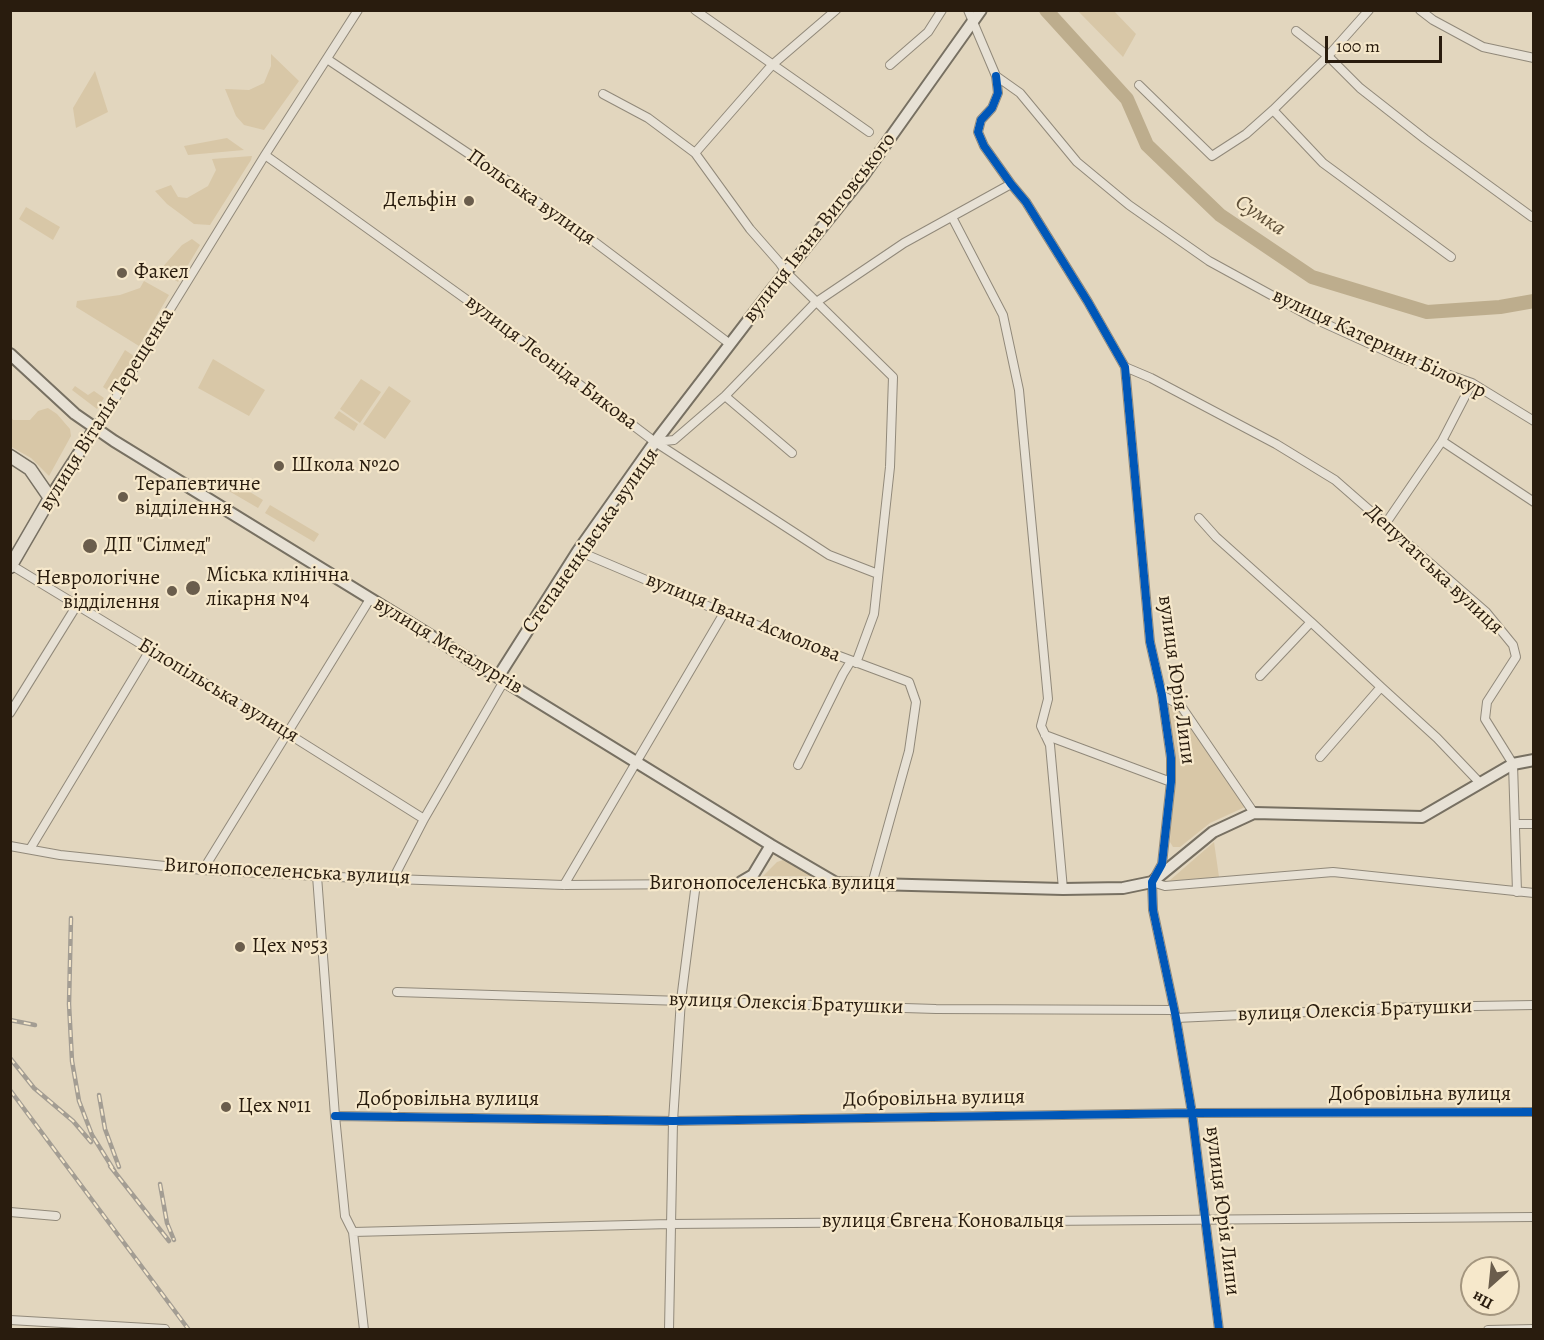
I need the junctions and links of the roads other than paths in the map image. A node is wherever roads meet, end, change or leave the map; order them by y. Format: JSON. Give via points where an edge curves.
{"nodes":[{"id":1,"x":358,"y":10,"type":"edge"},
{"id":2,"x":695,"y":10,"type":"edge"},
{"id":3,"x":836,"y":10,"type":"edge"},
{"id":4,"x":942,"y":10,"type":"edge"},
{"id":5,"x":968,"y":10,"type":"edge"},
{"id":6,"x":981,"y":10,"type":"edge"},
{"id":7,"x":1369,"y":10,"type":"edge"},
{"id":8,"x":1420,"y":10,"type":"edge"},
{"id":9,"x":973,"y":21,"type":"junction"},
{"id":10,"x":1296,"y":31,"type":"dead end"},
{"id":11,"x":1328,"y":56,"type":"junction"},
{"id":12,"x":1533,"y":58,"type":"edge"},
{"id":13,"x":327,"y":59,"type":"junction"},
{"id":14,"x":772,"y":65,"type":"junction"},
{"id":15,"x":891,"y":65,"type":"dead end"},
{"id":16,"x":996,"y":76,"type":"junction"},
{"id":17,"x":1139,"y":85,"type":"dead end"},
{"id":18,"x":603,"y":94,"type":"dead end"},
{"id":19,"x":1273,"y":110,"type":"junction"},
{"id":20,"x":869,"y":132,"type":"dead end"},
{"id":21,"x":695,"y":153,"type":"junction"},
{"id":22,"x":265,"y":154,"type":"junction"},
{"id":23,"x":1011,"y":184,"type":"junction"},
{"id":24,"x":952,"y":217,"type":"junction"},
{"id":25,"x":1532,"y":218,"type":"dead end"},
{"id":26,"x":1451,"y":256,"type":"dead end"},
{"id":27,"x":786,"y":272,"type":"junction"},
{"id":28,"x":815,"y":303,"type":"junction"},
{"id":29,"x":730,"y":344,"type":"junction"},
{"id":30,"x":10,"y":354,"type":"edge"},
{"id":31,"x":1125,"y":367,"type":"junction"},
{"id":32,"x":1472,"y":383,"type":"junction"},
{"id":33,"x":725,"y":396,"type":"junction"},
{"id":34,"x":1533,"y":421,"type":"edge"},
{"id":35,"x":95,"y":428,"type":"junction"},
{"id":36,"x":1442,"y":441,"type":"junction"},
{"id":37,"x":655,"y":442,"type":"junction"},
{"id":38,"x":792,"y":453,"type":"dead end"},
{"id":39,"x":10,"y":456,"type":"edge"},
{"id":40,"x":50,"y":498,"type":"junction"},
{"id":41,"x":1533,"y":502,"type":"edge"},
{"id":42,"x":1199,"y":518,"type":"dead end"},
{"id":43,"x":1386,"y":523,"type":"junction"},
{"id":44,"x":578,"y":552,"type":"junction"},
{"id":45,"x":11,"y":566,"type":"edge"},
{"id":46,"x":878,"y":574,"type":"junction"},
{"id":47,"x":370,"y":599,"type":"junction"},
{"id":48,"x":77,"y":605,"type":"junction"},
{"id":49,"x":724,"y":613,"type":"junction"},
{"id":50,"x":1311,"y":622,"type":"junction"},
{"id":51,"x":150,"y":650,"type":"junction"},
{"id":52,"x":854,"y":662,"type":"junction"},
{"id":53,"x":1260,"y":676,"type":"dead end"},
{"id":54,"x":501,"y":679,"type":"junction"},
{"id":55,"x":1381,"y":687,"type":"junction"},
{"id":56,"x":1162,"y":695,"type":"junction"},
{"id":57,"x":10,"y":713,"type":"edge"},
{"id":58,"x":287,"y":733,"type":"junction"},
{"id":59,"x":1045,"y":735,"type":"junction"},
{"id":60,"x":1320,"y":757,"type":"dead end"},
{"id":61,"x":1533,"y":760,"type":"edge"},
{"id":62,"x":636,"y":761,"type":"junction"},
{"id":63,"x":1513,"y":764,"type":"junction"},
{"id":64,"x":798,"y":765,"type":"dead end"},
{"id":65,"x":1171,"y":782,"type":"junction"},
{"id":66,"x":1480,"y":783,"type":"junction"},
{"id":67,"x":1254,"y":813,"type":"junction"},
{"id":68,"x":424,"y":819,"type":"junction"},
{"id":69,"x":1516,"y":824,"type":"junction"},
{"id":70,"x":1533,"y":824,"type":"edge"},
{"id":71,"x":771,"y":845,"type":"junction"},
{"id":72,"x":10,"y":846,"type":"edge"},
{"id":73,"x":30,"y":849,"type":"junction"},
{"id":74,"x":203,"y":870,"type":"junction"},
{"id":75,"x":317,"y":876,"type":"junction"},
{"id":76,"x":393,"y":879,"type":"junction"},
{"id":77,"x":741,"y":882,"type":"junction"},
{"id":78,"x":1152,"y":882,"type":"junction"},
{"id":79,"x":696,"y":883,"type":"junction"},
{"id":80,"x":836,"y":883,"type":"junction"},
{"id":81,"x":872,"y":884,"type":"junction"},
{"id":82,"x":564,"y":885,"type":"junction"},
{"id":83,"x":1064,"y":889,"type":"junction"},
{"id":84,"x":1517,"y":892,"type":"junction"},
{"id":85,"x":1533,"y":893,"type":"edge"},
{"id":86,"x":397,"y":992,"type":"dead end"},
{"id":87,"x":681,"y":1000,"type":"junction"},
{"id":88,"x":1533,"y":1005,"type":"edge"},
{"id":89,"x":1175,"y":1014,"type":"junction"},
{"id":90,"x":1533,"y":1112,"type":"edge"},
{"id":91,"x":1192,"y":1113,"type":"junction"},
{"id":92,"x":335,"y":1116,"type":"junction"},
{"id":93,"x":673,"y":1121,"type":"junction"},
{"id":94,"x":10,"y":1212,"type":"edge"},
{"id":95,"x":56,"y":1216,"type":"dead end"},
{"id":96,"x":1533,"y":1217,"type":"edge"},
{"id":97,"x":1205,"y":1221,"type":"junction"},
{"id":98,"x":670,"y":1224,"type":"junction"},
{"id":99,"x":353,"y":1232,"type":"junction"},
{"id":100,"x":10,"y":1320,"type":"edge"},
{"id":101,"x":165,"y":1329,"type":"edge"},
{"id":102,"x":364,"y":1329,"type":"edge"},
{"id":103,"x":669,"y":1329,"type":"edge"},
{"id":104,"x":1219,"y":1329,"type":"edge"},
{"id":105,"x":1488,"y":1329,"type":"edge"},
{"id":106,"x":1533,"y":1329,"type":"edge"}],
"edges":[{"from":1,"to":13,"type":"street","name":"вулиця Віталія Терещенка"},
{"from":2,"to":14,"type":"street"},
{"from":3,"to":14,"type":"street"},
{"from":4,"to":15,"type":"street","via":[[928,32]]},
{"from":5,"to":9,"type":"street"},
{"from":6,"to":9,"type":"main road","name":"вулиця Івана Виговського"},
{"from":7,"to":11,"type":"street"},
{"from":8,"to":12,"type":"street","via":[[1483,47]]},
{"from":9,"to":16,"type":"street"},
{"from":9,"to":27,"type":"main road","name":"вулиця Івана Виговського","via":[[870,166]]},
{"from":10,"to":11,"type":"street"},
{"from":11,"to":19,"type":"street"},
{"from":11,"to":25,"type":"street","via":[[1369,96]]},
{"from":13,"to":22,"type":"street","name":"вулиця Віталія Терещенка"},
{"from":13,"to":29,"type":"street","name":"Польська вулиця","via":[[588,237]]},
{"from":14,"to":20,"type":"street"},
{"from":14,"to":21,"type":"street"},
{"from":16,"to":23,"type":"street","name":"вулиця Юрія Липи","via":[[998,93],[978,132]]},
{"from":16,"to":32,"type":"street","name":"вулиця Катерини Білокур","via":[[1020,93],[1077,162],[1129,206],[1209,261],[1315,319],[1401,358]]},
{"from":17,"to":19,"type":"street","via":[[1212,156]]},
{"from":18,"to":21,"type":"street","via":[[648,118]]},
{"from":19,"to":26,"type":"street","via":[[1323,164]]},
{"from":21,"to":27,"type":"street"},
{"from":22,"to":35,"type":"street","name":"вулиця Віталія Терещенка"},
{"from":22,"to":37,"type":"street","name":"вулиця Леоніда Бикова"},
{"from":23,"to":24,"type":"street","name":"Степаненківська вулиця"},
{"from":23,"to":31,"type":"street","name":"вулиця Юрія Липи","via":[[1051,242]]},
{"from":24,"to":28,"type":"street","name":"Степаненківська вулиця","via":[[904,243]]},
{"from":24,"to":59,"type":"street","via":[[1003,315],[1019,390],[1048,699],[1041,726]]},
{"from":27,"to":28,"type":"street"},
{"from":27,"to":29,"type":"main road","name":"вулиця Івана Виговського"},
{"from":28,"to":33,"type":"street","name":"Степаненківська вулиця"},
{"from":28,"to":46,"type":"street","via":[[893,377],[890,467]]},
{"from":29,"to":37,"type":"main road","name":"вулиця Івана Виговського"},
{"from":30,"to":35,"type":"main road","name":"вулиця Металургів"},
{"from":31,"to":43,"type":"street","name":"Депутатська вулиця","via":[[1276,444],[1335,480]]},
{"from":31,"to":56,"type":"street","name":"вулиця Юрія Липи","via":[[1150,642]]},
{"from":32,"to":34,"type":"street","name":"вулиця Катерини Білокур"},
{"from":32,"to":36,"type":"street"},
{"from":33,"to":37,"type":"street","name":"Степаненківська вулиця","via":[[674,440]]},
{"from":33,"to":38,"type":"street"},
{"from":35,"to":40,"type":"main road","name":"вулиця Віталія Терещенка"},
{"from":35,"to":47,"type":"main road","name":"вулиця Металургів"},
{"from":36,"to":41,"type":"street"},
{"from":36,"to":43,"type":"street"},
{"from":37,"to":44,"type":"main road","name":"Степаненківська вулиця"},
{"from":37,"to":46,"type":"street","name":"вулиця Леоніда Бикова","via":[[829,555]]},
{"from":39,"to":40,"type":"main road","via":[[30,469]]},
{"from":40,"to":45,"type":"main road","name":"вулиця Віталія Терещенка"},
{"from":42,"to":50,"type":"street","via":[[1215,537]]},
{"from":43,"to":63,"type":"street","name":"Депутатська вулиця","via":[[1486,612],[1513,645],[1516,657],[1487,702],[1485,719]]},
{"from":44,"to":49,"type":"street","name":"вулиця Івана Асмолова"},
{"from":44,"to":54,"type":"main road","name":"Степаненківська вулиця"},
{"from":45,"to":48,"type":"street","name":"Білопільська вулиця"},
{"from":46,"to":52,"type":"street","via":[[874,614]]},
{"from":47,"to":54,"type":"main road","name":"вулиця Металургів"},
{"from":47,"to":58,"type":"street"},
{"from":48,"to":51,"type":"street","name":"Білопільська вулиця"},
{"from":48,"to":57,"type":"street"},
{"from":49,"to":52,"type":"street","name":"вулиця Івана Асмолова"},
{"from":49,"to":62,"type":"street"},
{"from":50,"to":53,"type":"street"},
{"from":50,"to":55,"type":"street"},
{"from":51,"to":58,"type":"street","name":"Білопільська вулиця"},
{"from":51,"to":73,"type":"street"},
{"from":52,"to":64,"type":"street","via":[[843,674]]},
{"from":52,"to":81,"type":"street","name":"вулиця Івана Асмолова","via":[[909,682],[916,702],[909,752]]},
{"from":54,"to":62,"type":"main road","name":"вулиця Металургів"},
{"from":54,"to":68,"type":"street","name":"Степаненківська вулиця"},
{"from":55,"to":60,"type":"street"},
{"from":55,"to":66,"type":"street"},
{"from":56,"to":65,"type":"street","name":"вулиця Юрія Липи"},
{"from":56,"to":67,"type":"street","via":[[1181,706]]},
{"from":58,"to":68,"type":"street","name":"Білопільська вулиця"},
{"from":58,"to":74,"type":"street"},
{"from":59,"to":65,"type":"street"},
{"from":59,"to":83,"type":"street","via":[[1050,745]]},
{"from":61,"to":63,"type":"main road"},
{"from":62,"to":71,"type":"main road","name":"вулиця Металургів"},
{"from":62,"to":82,"type":"street"},
{"from":63,"to":66,"type":"main road"},
{"from":63,"to":69,"type":"street","name":"Депутатська вулиця"},
{"from":65,"to":78,"type":"street","name":"вулиця Юрія Липи","via":[[1162,864]]},
{"from":66,"to":67,"type":"main road","via":[[1422,817]]},
{"from":67,"to":78,"type":"main road","via":[[1213,832]]},
{"from":68,"to":76,"type":"street","name":"Степаненківська вулиця"},
{"from":69,"to":70,"type":"street"},
{"from":69,"to":84,"type":"street","name":"Депутатська вулиця"},
{"from":71,"to":77,"type":"main road","via":[[753,875]]},
{"from":71,"to":80,"type":"main road","name":"вулиця Металургів"},
{"from":72,"to":73,"type":"street","name":"Вигонопоселенська вулиця"},
{"from":73,"to":74,"type":"street","name":"Вигонопоселенська вулиця"},
{"from":74,"to":75,"type":"street","name":"Вигонопоселенська вулиця"},
{"from":75,"to":76,"type":"street","name":"Вигонопоселенська вулиця"},
{"from":75,"to":92,"type":"street"},
{"from":76,"to":82,"type":"street","name":"Вигонопоселенська вулиця"},
{"from":77,"to":79,"type":"street","name":"Вигонопоселенська вулиця"},
{"from":77,"to":80,"type":"street","name":"Вигонопоселенська вулиця"},
{"from":78,"to":83,"type":"main road","name":"Вигонопоселенська вулиця","via":[[1123,888]]},
{"from":78,"to":84,"type":"street","name":"Вигонопоселенська вулиця","via":[[1165,886],[1333,872]]},
{"from":78,"to":89,"type":"street","name":"вулиця Юрія Липи","via":[[1153,910]]},
{"from":79,"to":82,"type":"street","name":"Вигонопоселенська вулиця"},
{"from":79,"to":87,"type":"street"},
{"from":80,"to":81,"type":"main road","name":"Вигонопоселенська вулиця"},
{"from":81,"to":83,"type":"main road","name":"Вигонопоселенська вулиця"},
{"from":84,"to":85,"type":"street","name":"Вигонопоселенська вулиця"},
{"from":86,"to":87,"type":"street","name":"вулиця Олексія Братушки"},
{"from":87,"to":89,"type":"street","name":"вулиця Олексія Братушки"},
{"from":87,"to":93,"type":"street"},
{"from":88,"to":89,"type":"street","name":"вулиця Олексія Братушки"},
{"from":89,"to":91,"type":"street","name":"вулиця Юрія Липи"},
{"from":90,"to":91,"type":"street","name":"Добровільна вулиця"},
{"from":91,"to":93,"type":"street","name":"Добровільна вулиця"},
{"from":91,"to":97,"type":"street","name":"вулиця Юрія Липи"},
{"from":92,"to":93,"type":"street","name":"Добровільна вулиця"},
{"from":92,"to":99,"type":"street","via":[[345,1216]]},
{"from":93,"to":98,"type":"street"},
{"from":94,"to":95,"type":"street"},
{"from":96,"to":97,"type":"street","name":"вулиця Євгена Коновальця"},
{"from":97,"to":98,"type":"street","name":"вулиця Євгена Коновальця"},
{"from":97,"to":104,"type":"street","name":"вулиця Юрія Липи"},
{"from":98,"to":99,"type":"street","name":"вулиця Євгена Коновальця"},
{"from":98,"to":103,"type":"street"},
{"from":99,"to":102,"type":"street"},
{"from":100,"to":101,"type":"street"},
{"from":105,"to":106,"type":"street"}]}
